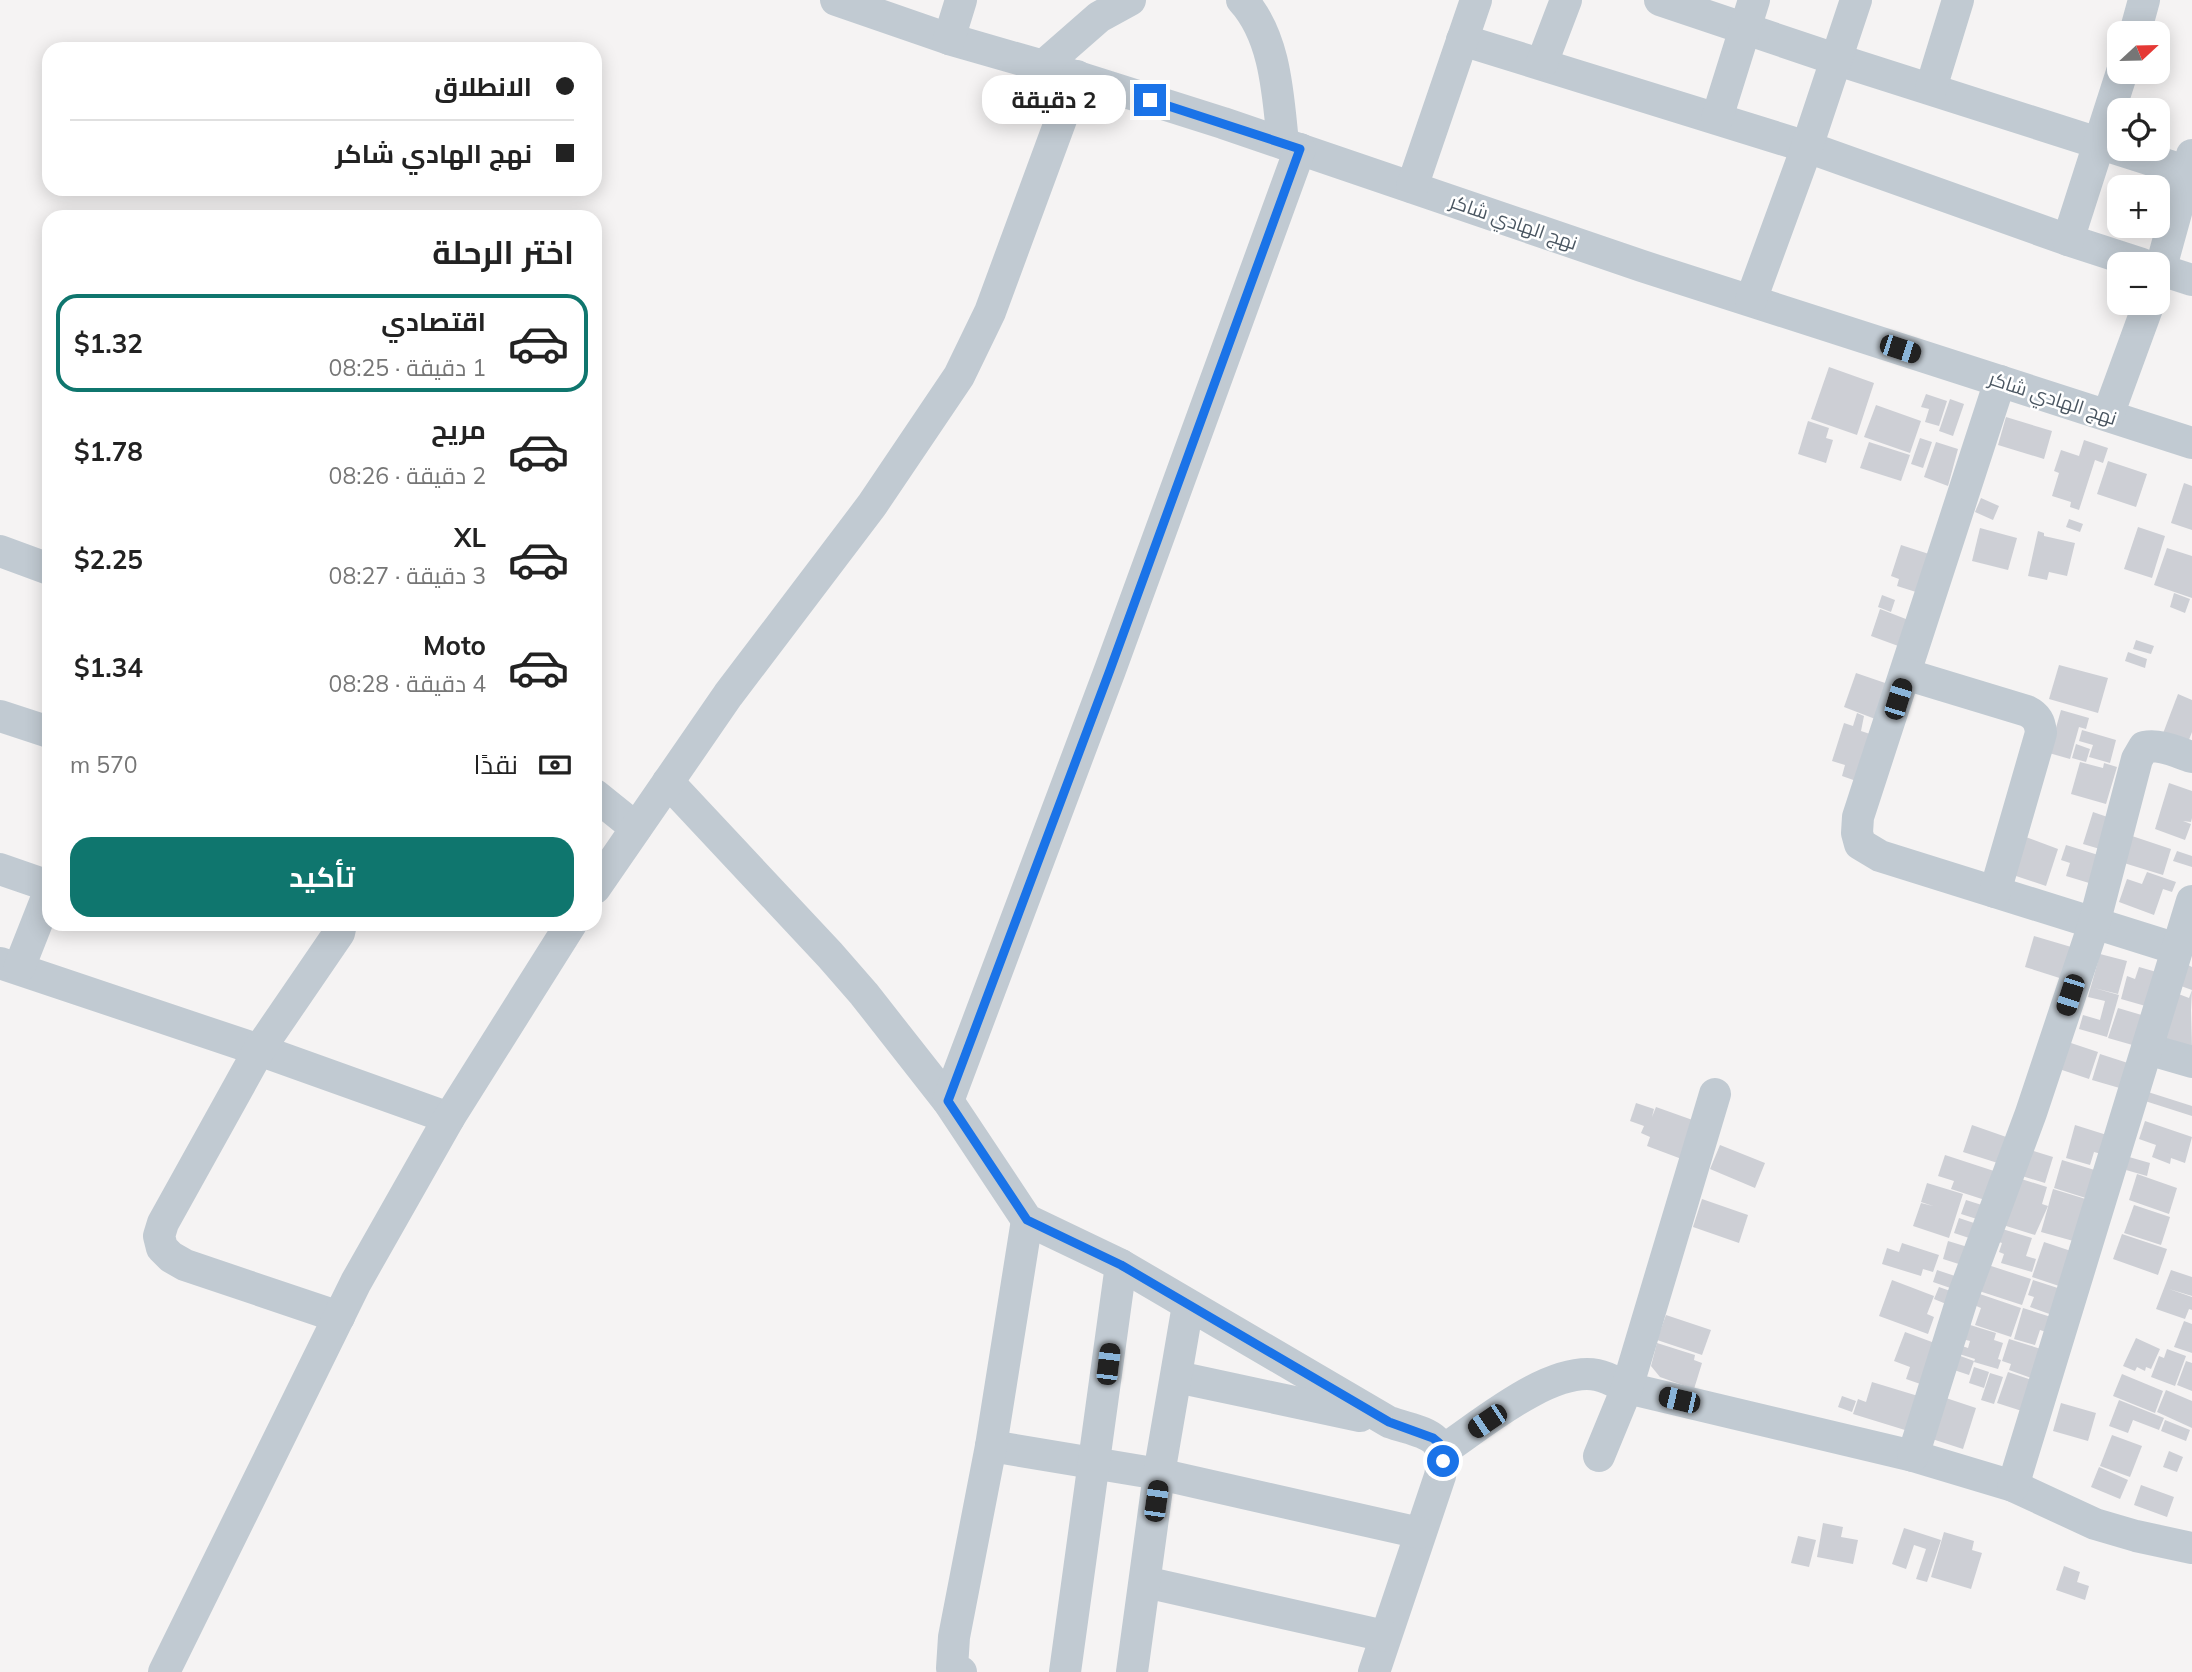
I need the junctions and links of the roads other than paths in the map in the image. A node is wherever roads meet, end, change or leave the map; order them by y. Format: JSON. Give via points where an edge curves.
{"nodes":[{"id":1,"x":836,"y":0,"type":"edge"},
{"id":2,"x":961,"y":0,"type":"edge"},
{"id":3,"x":1130,"y":0,"type":"edge"},
{"id":4,"x":1241,"y":0,"type":"edge"},
{"id":5,"x":1476,"y":0,"type":"edge"},
{"id":6,"x":1566,"y":0,"type":"edge"},
{"id":7,"x":1660,"y":0,"type":"edge"},
{"id":8,"x":1856,"y":0,"type":"edge"},
{"id":9,"x":1958,"y":0,"type":"edge"},
{"id":10,"x":2144,"y":0,"type":"edge"},
{"id":11,"x":1749,"y":14,"type":"edge"},
{"id":12,"x":2138,"y":21,"type":"edge"},
{"id":13,"x":949,"y":39,"type":"junction"},
{"id":14,"x":1462,"y":40,"type":"junction"},
{"id":15,"x":1835,"y":59,"type":"junction"},
{"id":16,"x":1542,"y":63,"type":"junction"},
{"id":17,"x":1042,"y":66,"type":"junction"},
{"id":18,"x":1077,"y":76,"type":"junction"},
{"id":19,"x":2119,"y":84,"type":"edge"},
{"id":20,"x":1931,"y":88,"type":"junction"},
{"id":21,"x":1717,"y":118,"type":"junction"},
{"id":22,"x":2099,"y":145,"type":"junction"},
{"id":23,"x":1292,"y":146,"type":"junction"},
{"id":24,"x":1807,"y":147,"type":"junction"},
{"id":25,"x":2190,"y":166,"type":"edge"},
{"id":26,"x":1412,"y":187,"type":"junction"},
{"id":27,"x":2068,"y":240,"type":"junction"},
{"id":28,"x":2161,"y":252,"type":"edge"},
{"id":29,"x":2107,"y":253,"type":"edge"},
{"id":30,"x":2170,"y":274,"type":"edge"},
{"id":31,"x":2192,"y":280,"type":"edge"},
{"id":32,"x":1751,"y":300,"type":"junction"},
{"id":33,"x":2145,"y":315,"type":"edge"},
{"id":34,"x":2000,"y":381,"type":"junction"},
{"id":35,"x":2108,"y":415,"type":"junction"},
{"id":36,"x":2192,"y":443,"type":"edge"},
{"id":37,"x":0,"y":551,"type":"edge"},
{"id":38,"x":42,"y":566,"type":"edge"},
{"id":39,"x":1905,"y":674,"type":"junction"},
{"id":40,"x":0,"y":716,"type":"edge"},
{"id":41,"x":42,"y":730,"type":"edge"},
{"id":42,"x":2192,"y":757,"type":"edge"},
{"id":43,"x":668,"y":782,"type":"junction"},
{"id":44,"x":602,"y":801,"type":"edge"},
{"id":45,"x":636,"y":828,"type":"junction"},
{"id":46,"x":0,"y":869,"type":"edge"},
{"id":47,"x":602,"y":878,"type":"edge"},
{"id":48,"x":42,"y":884,"type":"edge"},
{"id":49,"x":1995,"y":892,"type":"junction"},
{"id":50,"x":2192,"y":901,"type":"edge"},
{"id":51,"x":42,"y":905,"type":"edge"},
{"id":52,"x":2094,"y":924,"type":"junction"},
{"id":53,"x":339,"y":931,"type":"edge"},
{"id":54,"x":567,"y":931,"type":"edge"},
{"id":55,"x":2178,"y":949,"type":"junction"},
{"id":56,"x":9,"y":966,"type":"edge"},
{"id":57,"x":2147,"y":1049,"type":"junction"},
{"id":58,"x":259,"y":1050,"type":"junction"},
{"id":59,"x":2192,"y":1062,"type":"edge"},
{"id":60,"x":1715,"y":1094,"type":"dead end"},
{"id":61,"x":948,"y":1101,"type":"junction"},
{"id":62,"x":449,"y":1118,"type":"junction"},
{"id":63,"x":1027,"y":1220,"type":"junction"},
{"id":64,"x":1121,"y":1265,"type":"junction"},
{"id":65,"x":1188,"y":1305,"type":"junction"},
{"id":66,"x":339,"y":1317,"type":"junction"},
{"id":67,"x":1177,"y":1377,"type":"junction"},
{"id":68,"x":1627,"y":1388,"type":"junction"},
{"id":69,"x":1389,"y":1422,"type":"junction"},
{"id":70,"x":991,"y":1446,"type":"junction"},
{"id":71,"x":1442,"y":1451,"type":"junction"},
{"id":72,"x":1599,"y":1456,"type":"dead end"},
{"id":73,"x":1913,"y":1456,"type":"junction"},
{"id":74,"x":1095,"y":1464,"type":"junction"},
{"id":75,"x":1160,"y":1475,"type":"junction"},
{"id":76,"x":2013,"y":1486,"type":"junction"},
{"id":77,"x":1420,"y":1533,"type":"junction"},
{"id":78,"x":2191,"y":1543,"type":"edge"},
{"id":79,"x":1145,"y":1582,"type":"junction"},
{"id":80,"x":1385,"y":1636,"type":"junction"},
{"id":81,"x":950,"y":1670,"type":"edge"},
{"id":82,"x":164,"y":1672,"type":"edge"},
{"id":83,"x":1065,"y":1672,"type":"edge"},
{"id":84,"x":1132,"y":1672,"type":"edge"},
{"id":85,"x":1374,"y":1672,"type":"edge"}],
"edges":[{"from":1,"to":13,"type":"street","name":"نهج الهادي شاكر"},
{"from":2,"to":13,"type":"street"},
{"from":3,"to":17,"type":"street","via":[[1099,17]]},
{"from":4,"to":23,"type":"street","via":[[1259,26],[1270,55]]},
{"from":5,"to":14,"type":"street"},
{"from":6,"to":16,"type":"street"},
{"from":7,"to":11,"type":"street"},
{"from":8,"to":15,"type":"street"},
{"from":9,"to":20,"type":"street"},
{"from":10,"to":12,"type":"street"},
{"from":11,"to":15,"type":"street"},
{"from":11,"to":21,"type":"street"},
{"from":13,"to":17,"type":"street","name":"نهج الهادي شاكر"},
{"from":14,"to":16,"type":"street"},
{"from":14,"to":26,"type":"street"},
{"from":15,"to":20,"type":"street"},
{"from":15,"to":24,"type":"street"},
{"from":16,"to":21,"type":"street"},
{"from":17,"to":18,"type":"street","name":"نهج الهادي شاكر"},
{"from":18,"to":23,"type":"street","name":"نهج الهادي شاكر"},
{"from":18,"to":43,"type":"street","via":[[990,312],[959,376],[873,505],[728,695]]},
{"from":19,"to":22,"type":"street"},
{"from":20,"to":22,"type":"street"},
{"from":21,"to":24,"type":"street"},
{"from":22,"to":25,"type":"street"},
{"from":22,"to":27,"type":"street"},
{"from":23,"to":26,"type":"street","name":"نهج الهادي شاكر"},
{"from":23,"to":61,"type":"street","via":[[1110,670]]},
{"from":24,"to":27,"type":"street"},
{"from":24,"to":32,"type":"street"},
{"from":25,"to":28,"type":"street"},
{"from":26,"to":32,"type":"street","name":"نهج الهادي شاكر"},
{"from":27,"to":29,"type":"street"},
{"from":30,"to":31,"type":"street"},
{"from":32,"to":34,"type":"street","name":"نهج الهادي شاكر"},
{"from":33,"to":35,"type":"street"},
{"from":34,"to":35,"type":"street","name":"نهج الهادي شاكر"},
{"from":34,"to":39,"type":"street"},
{"from":35,"to":36,"type":"street","name":"نهج الهادي شاكر"},
{"from":37,"to":38,"type":"street"},
{"from":39,"to":49,"type":"street","via":[[2027,711],[2040,724]]},
{"from":39,"to":49,"type":"street","via":[[1858,817],[1860,844],[1880,856]]},
{"from":40,"to":41,"type":"street"},
{"from":42,"to":52,"type":"street","via":[[2161,747],[2141,750]]},
{"from":43,"to":45,"type":"street"},
{"from":43,"to":61,"type":"street","via":[[830,955]]},
{"from":44,"to":45,"type":"street"},
{"from":45,"to":47,"type":"street"},
{"from":46,"to":48,"type":"street"},
{"from":49,"to":52,"type":"street"},
{"from":50,"to":55,"type":"street"},
{"from":51,"to":56,"type":"street"},
{"from":52,"to":55,"type":"street"},
{"from":52,"to":73,"type":"street","via":[[1963,1296]]},
{"from":53,"to":58,"type":"street"},
{"from":54,"to":62,"type":"street"},
{"from":55,"to":57,"type":"street"},
{"from":56,"to":58,"type":"street"},
{"from":57,"to":59,"type":"street"},
{"from":57,"to":76,"type":"street"},
{"from":58,"to":62,"type":"street"},
{"from":58,"to":66,"type":"street","via":[[168,1214],[159,1242],[185,1265]]},
{"from":60,"to":68,"type":"street"},
{"from":61,"to":63,"type":"street"},
{"from":62,"to":66,"type":"street"},
{"from":63,"to":64,"type":"street"},
{"from":63,"to":70,"type":"street"},
{"from":64,"to":65,"type":"street"},
{"from":64,"to":74,"type":"street"},
{"from":65,"to":67,"type":"street"},
{"from":65,"to":69,"type":"street"},
{"from":66,"to":82,"type":"street"},
{"from":67,"to":69,"type":"street"},
{"from":67,"to":75,"type":"street"},
{"from":68,"to":71,"type":"street","via":[[1595,1374],[1553,1381]]},
{"from":68,"to":72,"type":"street"},
{"from":68,"to":73,"type":"street"},
{"from":69,"to":71,"type":"street","via":[[1433,1438]]},
{"from":70,"to":74,"type":"street"},
{"from":70,"to":81,"type":"street"},
{"from":71,"to":77,"type":"street","via":[[1440,1476]]},
{"from":73,"to":76,"type":"street"},
{"from":74,"to":75,"type":"street"},
{"from":74,"to":83,"type":"street"},
{"from":75,"to":77,"type":"street"},
{"from":75,"to":79,"type":"street"},
{"from":76,"to":78,"type":"street","via":[[2095,1524],[2136,1536]]},
{"from":77,"to":80,"type":"street"},
{"from":79,"to":80,"type":"street"},
{"from":79,"to":84,"type":"street"},
{"from":80,"to":85,"type":"street"}]}
